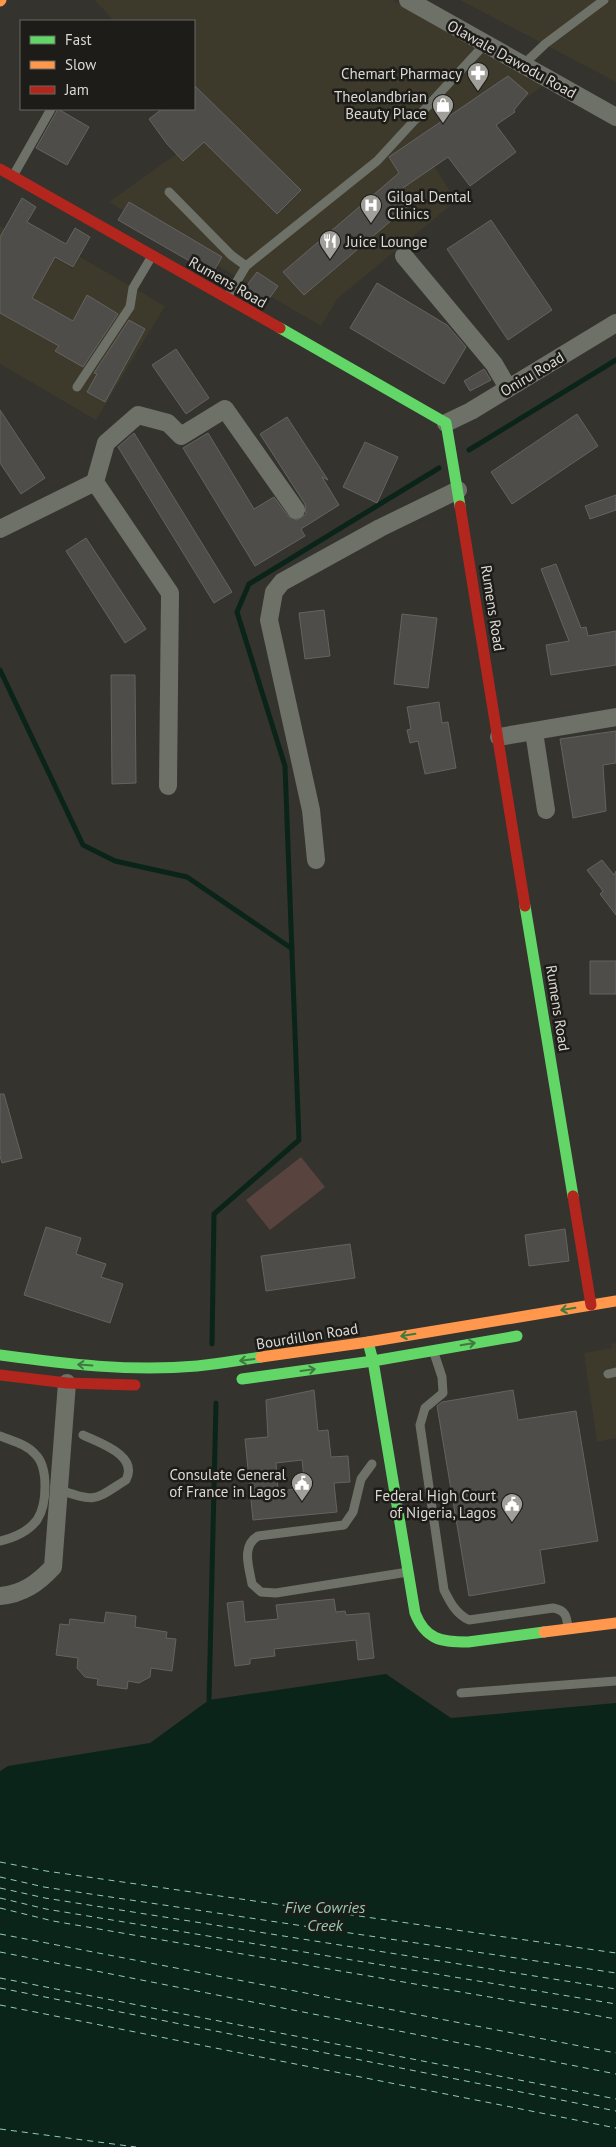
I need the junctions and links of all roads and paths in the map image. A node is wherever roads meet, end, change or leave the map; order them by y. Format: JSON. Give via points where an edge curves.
{"nodes":[{"id":1,"x":408,"y":0,"type":"edge"},
{"id":2,"x":604,"y":0,"type":"edge"},
{"id":3,"x":485,"y":44,"type":"junction"},
{"id":4,"x":523,"y":65,"type":"junction"},
{"id":5,"x":50,"y":110,"type":"edge"},
{"id":6,"x":616,"y":117,"type":"edge"},
{"id":7,"x":0,"y":169,"type":"edge"},
{"id":8,"x":12,"y":176,"type":"junction"},
{"id":9,"x":169,"y":192,"type":"dead end"},
{"id":10,"x":152,"y":256,"type":"junction"},
{"id":11,"x":404,"y":256,"type":"dead end"},
{"id":12,"x":246,"y":266,"type":"junction"},
{"id":13,"x":226,"y":298,"type":"junction"},
{"id":14,"x":616,"y":323,"type":"edge"},
{"id":15,"x":77,"y":387,"type":"dead end"},
{"id":16,"x":508,"y":388,"type":"junction"},
{"id":17,"x":446,"y":423,"type":"junction"},
{"id":18,"x":96,"y":482,"type":"junction"},
{"id":19,"x":458,"y":490,"type":"junction"},
{"id":20,"x":296,"y":510,"type":"dead end"},
{"id":21,"x":0,"y":530,"type":"edge"},
{"id":22,"x":616,"y":717,"type":"edge"},
{"id":23,"x":534,"y":732,"type":"junction"},
{"id":24,"x":498,"y":737,"type":"junction"},
{"id":25,"x":168,"y":786,"type":"dead end"},
{"id":26,"x":546,"y":810,"type":"dead end"},
{"id":27,"x":316,"y":860,"type":"dead end"},
{"id":28,"x":616,"y":1301,"type":"edge"},
{"id":29,"x":591,"y":1305,"type":"junction"},
{"id":30,"x":529,"y":1334,"type":"dead end"},
{"id":31,"x":368,"y":1342,"type":"junction"},
{"id":32,"x":433,"y":1350,"type":"junction"},
{"id":33,"x":0,"y":1355,"type":"edge"},
{"id":34,"x":373,"y":1361,"type":"junction"},
{"id":35,"x":0,"y":1375,"type":"edge"},
{"id":36,"x":232,"y":1380,"type":"dead end"},
{"id":37,"x":68,"y":1383,"type":"junction"},
{"id":38,"x":143,"y":1385,"type":"dead end"},
{"id":39,"x":83,"y":1434,"type":"dead end"},
{"id":40,"x":0,"y":1436,"type":"edge"},
{"id":41,"x":372,"y":1464,"type":"dead end"},
{"id":42,"x":60,"y":1490,"type":"junction"},
{"id":43,"x":0,"y":1541,"type":"edge"},
{"id":44,"x":408,"y":1572,"type":"junction"},
{"id":45,"x":0,"y":1596,"type":"edge"},
{"id":46,"x":616,"y":1623,"type":"edge"},
{"id":47,"x":568,"y":1629,"type":"junction"},
{"id":48,"x":616,"y":1681,"type":"edge"},
{"id":49,"x":461,"y":1693,"type":"dead end"}],
"edges":[{"from":1,"to":3,"type":"street","name":"Olawale Dawodu Road"},
{"from":2,"to":4,"type":"lane","via":[[545,44]]},
{"from":3,"to":4,"type":"street","name":"Olawale Dawodu Road"},
{"from":3,"to":12,"type":"lane","via":[[377,161]]},
{"from":4,"to":6,"type":"street","name":"Olawale Dawodu Road"},
{"from":5,"to":8,"type":"lane"},
{"from":7,"to":8,"type":"street","name":"Rumens Road"},
{"from":8,"to":10,"type":"street","name":"Rumens Road"},
{"from":9,"to":12,"type":"lane","via":[[230,255]]},
{"from":10,"to":13,"type":"street","name":"Rumens Road"},
{"from":10,"to":15,"type":"lane","via":[[133,288],[130,307]]},
{"from":11,"to":16,"type":"street","via":[[494,364]]},
{"from":12,"to":13,"type":"lane"},
{"from":13,"to":17,"type":"street","name":"Rumens Road"},
{"from":14,"to":16,"type":"street","name":"Oniru Road"},
{"from":16,"to":17,"type":"street","name":"Oniru Road"},
{"from":17,"to":19,"type":"street","name":"Rumens Road"},
{"from":18,"to":20,"type":"street","via":[[106,443],[138,415],[168,424],[181,436],[225,409]]},
{"from":18,"to":21,"type":"street"},
{"from":18,"to":25,"type":"street","via":[[170,593]]},
{"from":19,"to":24,"type":"street","name":"Rumens Road"},
{"from":19,"to":27,"type":"street","via":[[372,532],[282,582],[274,592],[269,620],[311,810]]},
{"from":22,"to":23,"type":"street"},
{"from":23,"to":24,"type":"street"},
{"from":23,"to":26,"type":"street"},
{"from":24,"to":29,"type":"street","name":"Rumens Road"},
{"from":28,"to":29,"type":"street","name":"Bourdillon Road"},
{"from":29,"to":31,"type":"street","name":"Bourdillon Road","one_way":true},
{"from":32,"to":30,"type":"street","one_way":true},
{"from":31,"to":33,"type":"street","name":"Bourdillon Road","one_way":true,"via":[[197,1366],[126,1368]]},
{"from":31,"to":34,"type":"street"},
{"from":32,"to":34,"type":"street"},
{"from":32,"to":47,"type":"lane","via":[[442,1377],[443,1393],[425,1408],[420,1425],[444,1590],[449,1602],[469,1620],[560,1609],[566,1614]]},
{"from":36,"to":34,"type":"street","one_way":true},
{"from":34,"to":44,"type":"street"},
{"from":35,"to":37,"type":"street"},
{"from":37,"to":38,"type":"street"},
{"from":37,"to":42,"type":"street"},
{"from":39,"to":42,"type":"lane","via":[[118,1452],[127,1464],[126,1480],[97,1498],[83,1498]]},
{"from":40,"to":43,"type":"lane","via":[[36,1454],[44,1471],[45,1497],[37,1520],[17,1537]]},
{"from":41,"to":44,"type":"lane","via":[[361,1479],[353,1512],[344,1525],[258,1536],[251,1540],[247,1548],[252,1584],[261,1592],[276,1593]]},
{"from":42,"to":45,"type":"street","via":[[53,1567],[33,1586]]},
{"from":44,"to":47,"type":"street","via":[[415,1613],[422,1629],[435,1638],[468,1642]]},
{"from":46,"to":47,"type":"street"},
{"from":48,"to":49,"type":"lane"}]}
